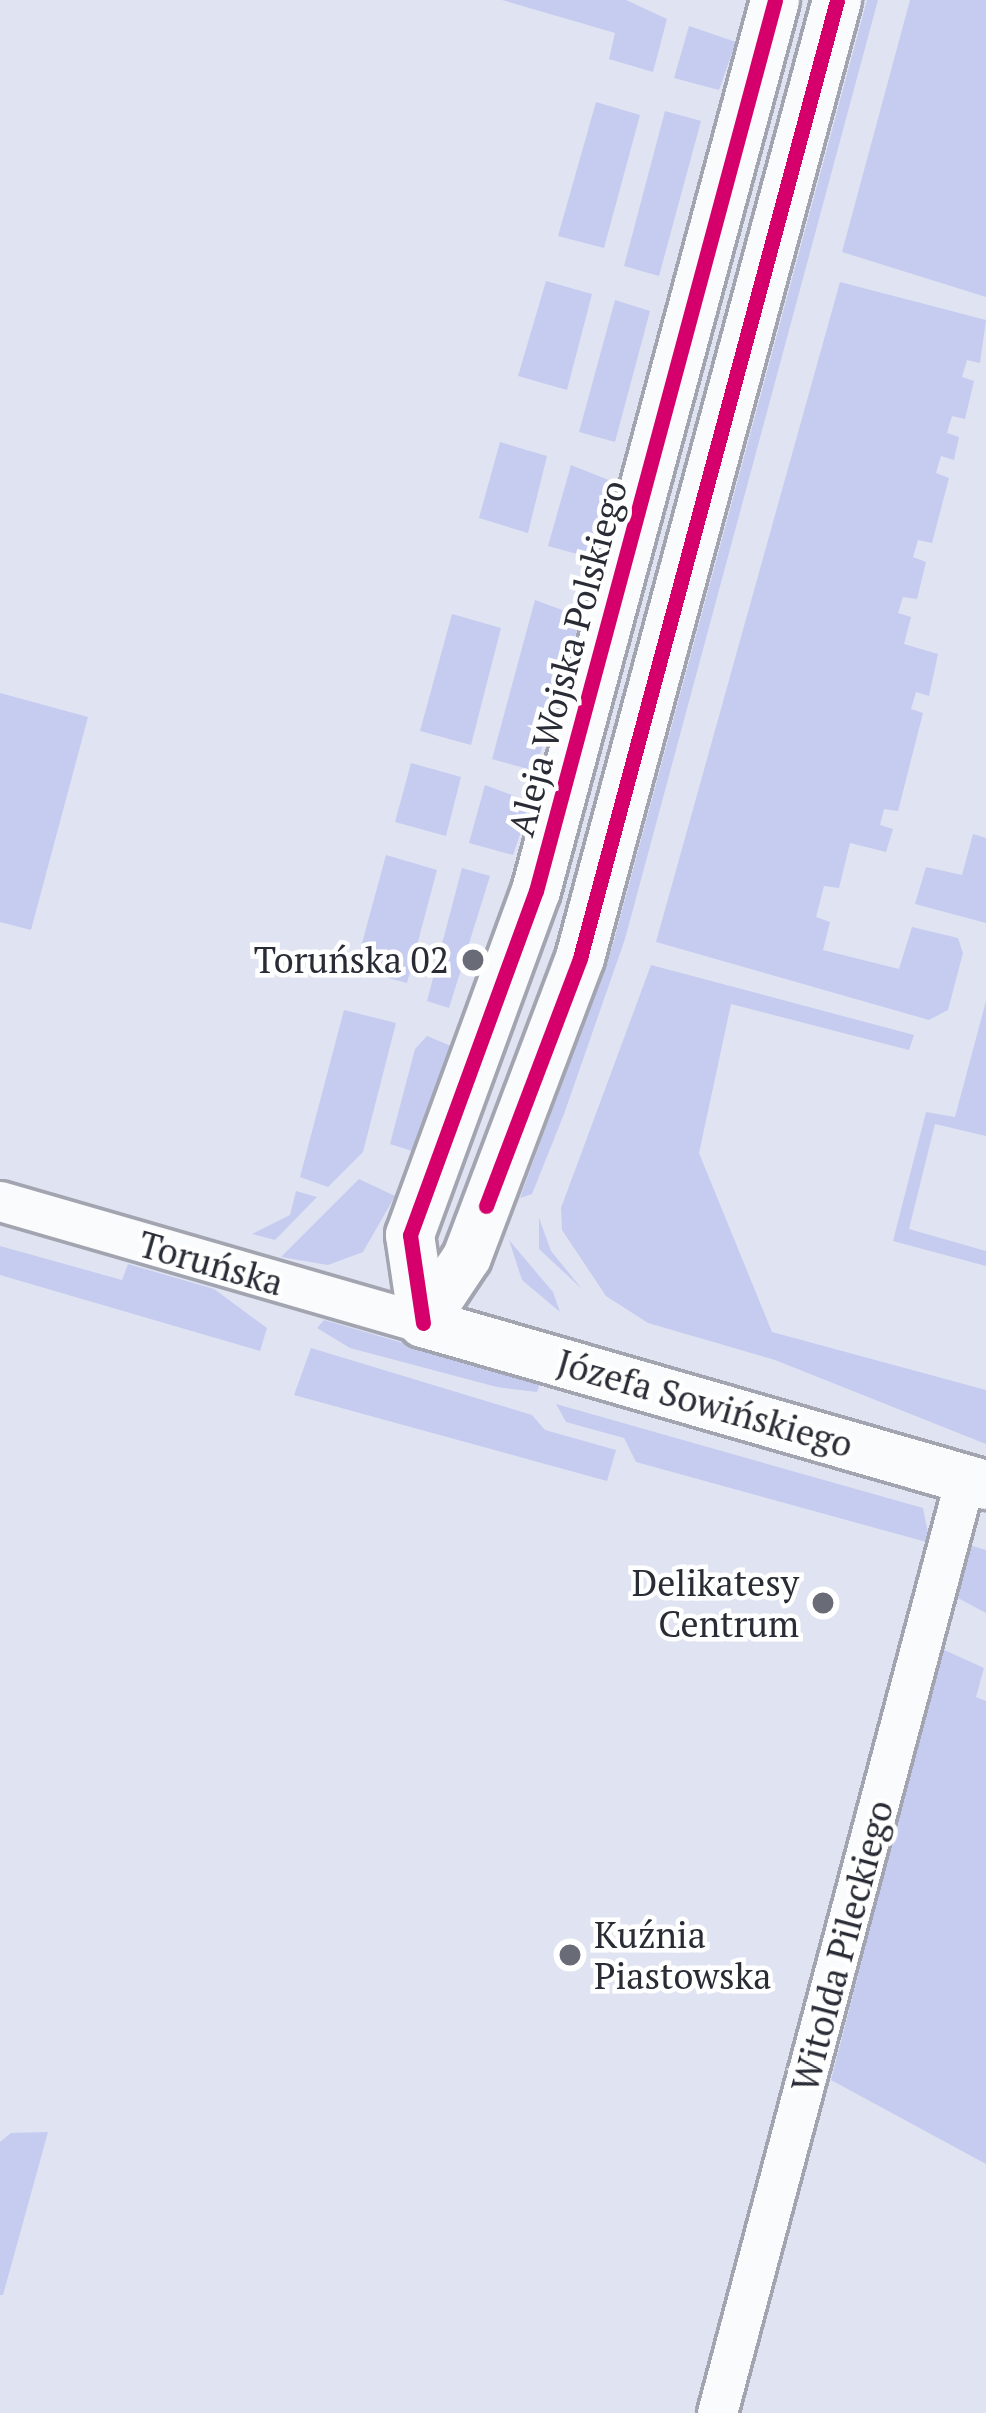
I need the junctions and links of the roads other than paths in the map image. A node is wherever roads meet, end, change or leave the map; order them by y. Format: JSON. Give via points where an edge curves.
{"nodes":[{"id":1,"x":775,"y":0,"type":"edge"},
{"id":2,"x":837,"y":0,"type":"edge"},
{"id":3,"x":0,"y":1201,"type":"edge"},
{"id":4,"x":423,"y":1323,"type":"junction"},
{"id":5,"x":976,"y":1482,"type":"edge"},
{"id":6,"x":717,"y":2413,"type":"edge"}],
"edges":[{"from":1,"to":4,"type":"street","name":"Aleja Wojska Polskiego","via":[[536,891],[410,1235]]},
{"from":2,"to":4,"type":"street","via":[[574,976],[467,1257]]},
{"from":3,"to":4,"type":"street","name":"Toruńska"},
{"from":4,"to":5,"type":"street","name":"Józefa Sowińskiego"},
{"from":5,"to":6,"type":"street","name":"Witolda Pileckiego"}]}
